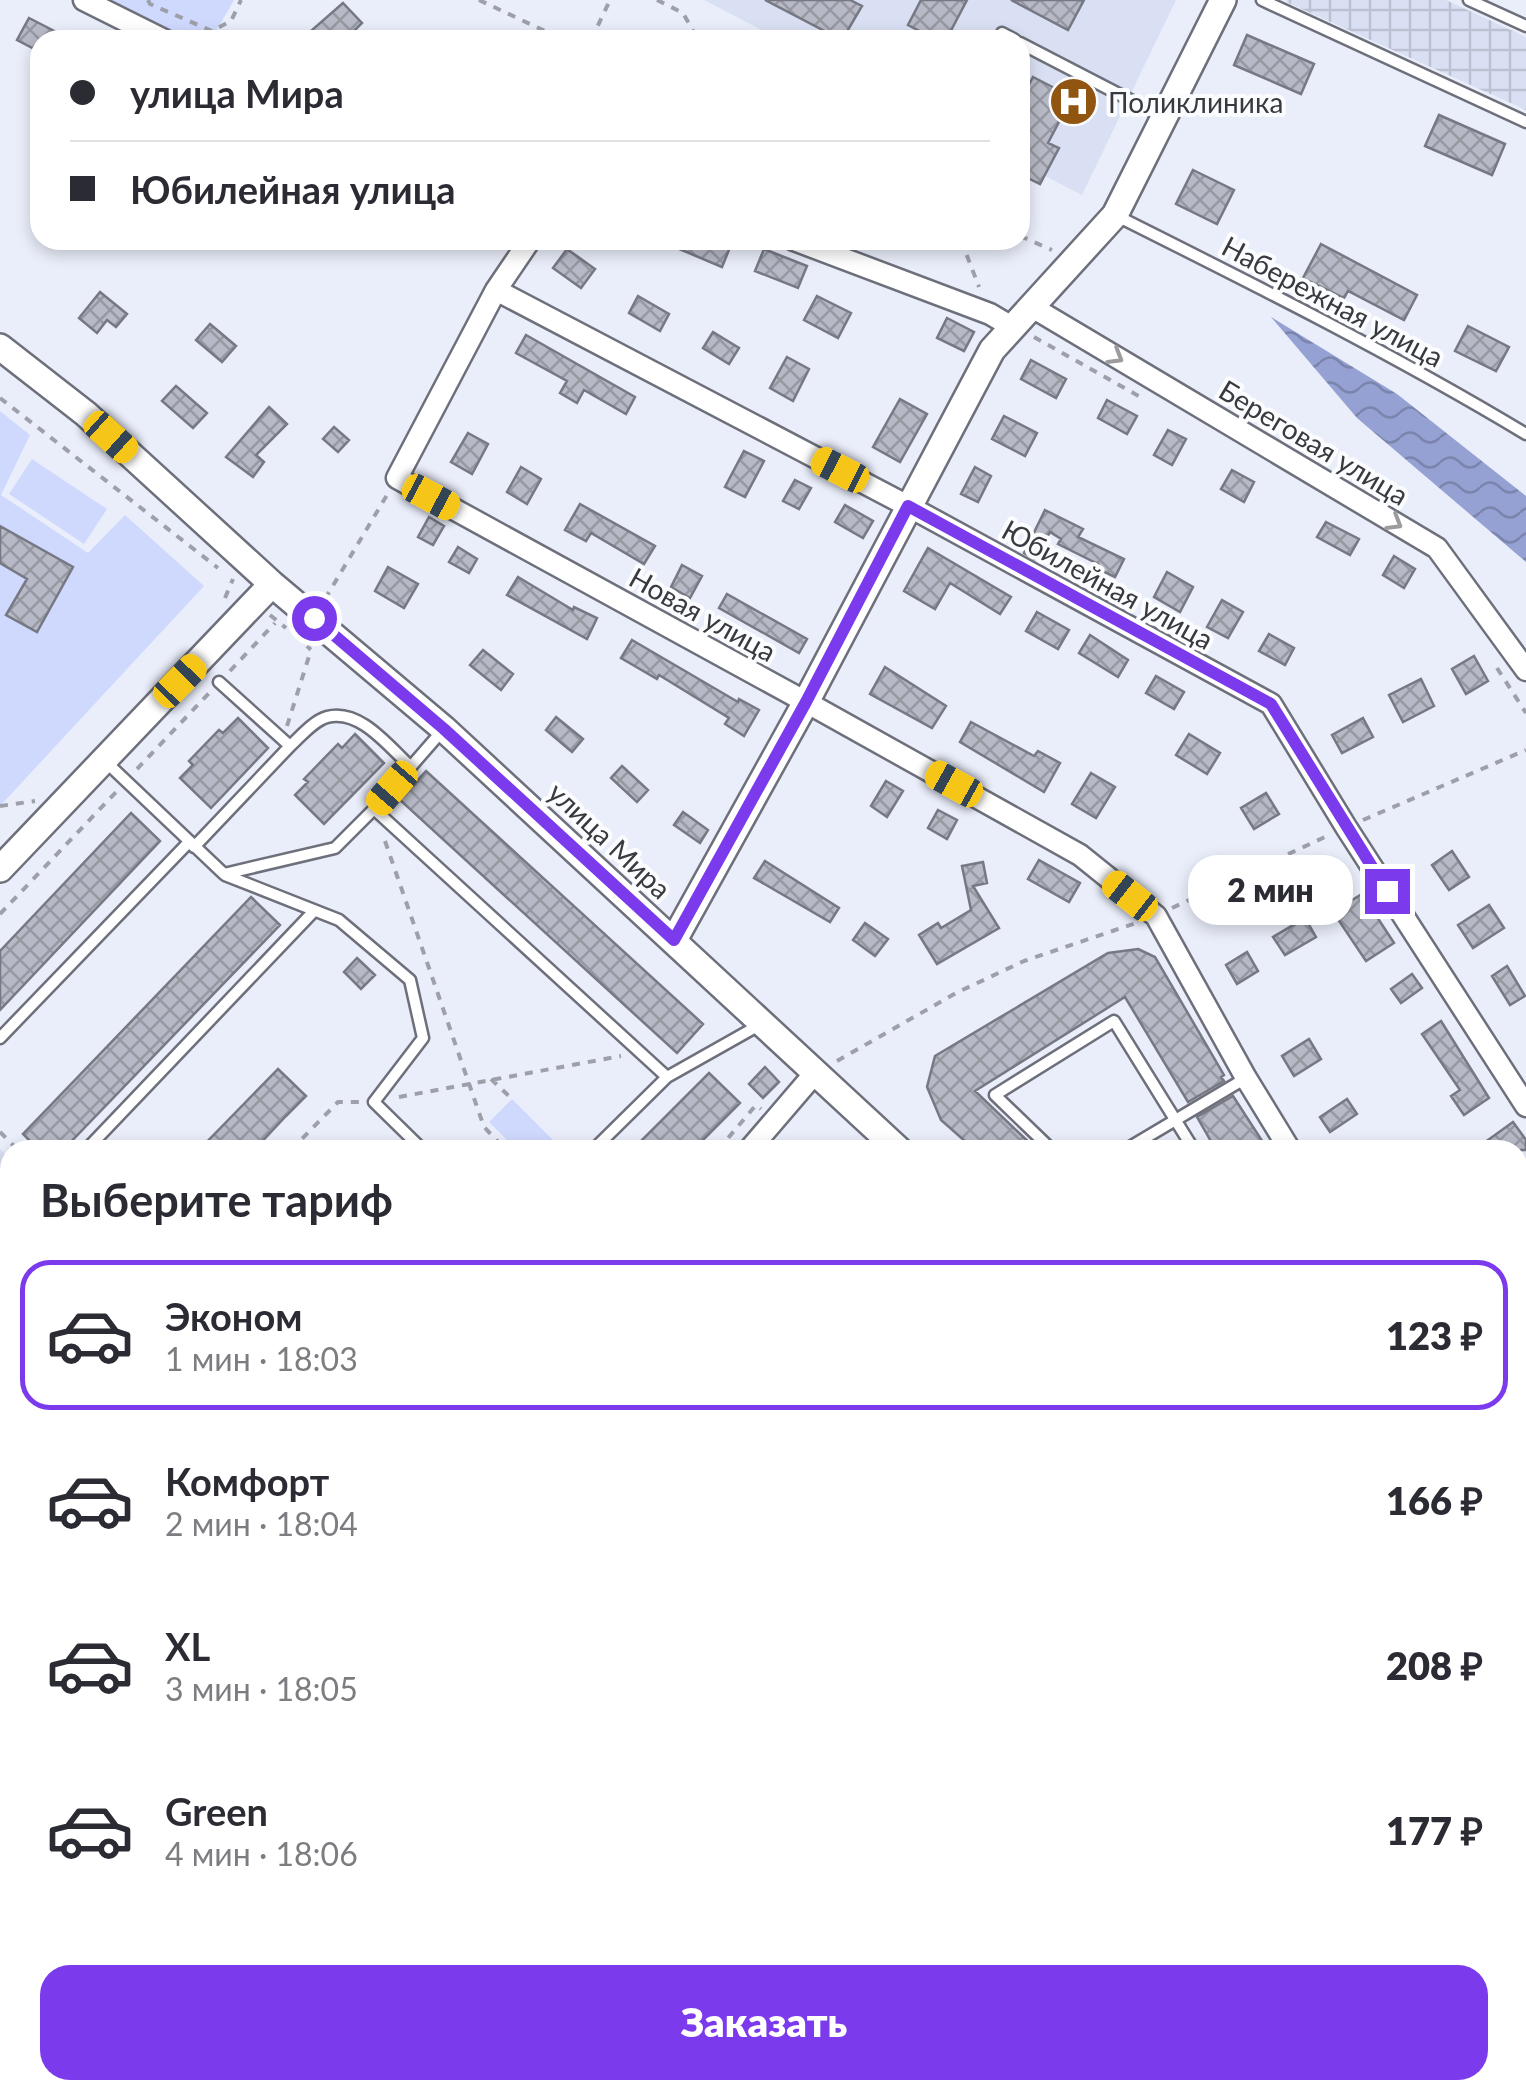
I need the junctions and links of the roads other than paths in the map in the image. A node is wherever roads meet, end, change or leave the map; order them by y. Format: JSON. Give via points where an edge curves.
{"nodes":[{"id":1,"x":84,"y":0,"type":"edge"},
{"id":2,"x":1262,"y":0,"type":"edge"},
{"id":3,"x":1469,"y":0,"type":"edge"},
{"id":4,"x":1216,"y":5,"type":"edge"},
{"id":5,"x":1526,"y":26,"type":"edge"},
{"id":6,"x":144,"y":30,"type":"edge"},
{"id":7,"x":1030,"y":47,"type":"edge"},
{"id":8,"x":1166,"y":118,"type":"junction"},
{"id":9,"x":1526,"y":122,"type":"edge"},
{"id":10,"x":1115,"y":215,"type":"junction"},
{"id":11,"x":523,"y":250,"type":"edge"},
{"id":12,"x":820,"y":250,"type":"edge"},
{"id":13,"x":496,"y":290,"type":"junction"},
{"id":14,"x":1032,"y":307,"type":"junction"},
{"id":15,"x":1001,"y":321,"type":"junction"},
{"id":16,"x":0,"y":347,"type":"edge"},
{"id":17,"x":1526,"y":434,"type":"edge"},
{"id":18,"x":908,"y":506,"type":"junction"},
{"id":19,"x":264,"y":592,"type":"junction"},
{"id":20,"x":1526,"y":670,"type":"edge"},
{"id":21,"x":220,"y":682,"type":"road end"},
{"id":22,"x":806,"y":702,"type":"junction"},
{"id":23,"x":444,"y":729,"type":"junction"},
{"id":24,"x":286,"y":743,"type":"junction"},
{"id":25,"x":104,"y":760,"type":"junction"},
{"id":26,"x":411,"y":766,"type":"junction"},
{"id":27,"x":374,"y":809,"type":"junction"},
{"id":28,"x":192,"y":844,"type":"junction"},
{"id":29,"x":0,"y":869,"type":"edge"},
{"id":30,"x":224,"y":874,"type":"junction"},
{"id":31,"x":314,"y":911,"type":"junction"},
{"id":32,"x":674,"y":940,"type":"junction"},
{"id":33,"x":762,"y":1024,"type":"junction"},
{"id":34,"x":0,"y":1038,"type":"edge"},
{"id":35,"x":815,"y":1073,"type":"junction"},
{"id":36,"x":667,"y":1077,"type":"junction"},
{"id":37,"x":1246,"y":1078,"type":"junction"},
{"id":38,"x":1526,"y":1106,"type":"edge"},
{"id":39,"x":1175,"y":1120,"type":"junction"},
{"id":40,"x":96,"y":1140,"type":"edge"},
{"id":41,"x":413,"y":1140,"type":"edge"},
{"id":42,"x":603,"y":1140,"type":"edge"},
{"id":43,"x":758,"y":1140,"type":"edge"},
{"id":44,"x":887,"y":1140,"type":"edge"},
{"id":45,"x":1042,"y":1140,"type":"edge"},
{"id":46,"x":1141,"y":1140,"type":"edge"},
{"id":47,"x":1188,"y":1140,"type":"edge"},
{"id":48,"x":1284,"y":1140,"type":"edge"}],
"edges":[{"from":1,"to":6,"type":"street"},
{"from":2,"to":9,"type":"lane"},
{"from":3,"to":5,"type":"lane"},
{"from":4,"to":8,"type":"street"},
{"from":7,"to":8,"type":"lane"},
{"from":8,"to":10,"type":"street"},
{"from":10,"to":14,"type":"street"},
{"from":10,"to":17,"type":"lane","name":"Набережная улица","via":[[1276,295]]},
{"from":11,"to":13,"type":"street"},
{"from":12,"to":15,"type":"street"},
{"from":13,"to":18,"type":"street","name":"Юбилейная улица"},
{"from":13,"to":22,"type":"street","name":"Новая улица","via":[[397,478]]},
{"from":14,"to":15,"type":"street"},
{"from":14,"to":20,"type":"street","name":"Береговая улица","one_way":true,"via":[[1437,548]]},
{"from":15,"to":18,"type":"street"},
{"from":16,"to":19,"type":"street","name":"улица Мира","via":[[86,414]]},
{"from":18,"to":22,"type":"street"},
{"from":18,"to":38,"type":"street","name":"Юбилейная улица","via":[[1271,704]]},
{"from":19,"to":23,"type":"street","name":"улица Мира"},
{"from":19,"to":25,"type":"street"},
{"from":21,"to":24,"type":"lane"},
{"from":22,"to":32,"type":"street"},
{"from":22,"to":37,"type":"street","name":"Новая улица","via":[[1080,856],[1156,916]]},
{"from":23,"to":26,"type":"lane"},
{"from":23,"to":32,"type":"street","name":"улица Мира"},
{"from":24,"to":26,"type":"lane","via":[[329,716],[357,718]]},
{"from":24,"to":28,"type":"lane"},
{"from":25,"to":28,"type":"lane"},
{"from":25,"to":29,"type":"street"},
{"from":26,"to":27,"type":"lane"},
{"from":27,"to":30,"type":"lane","via":[[335,848]]},
{"from":27,"to":36,"type":"lane"},
{"from":28,"to":30,"type":"lane"},
{"from":28,"to":34,"type":"lane"},
{"from":30,"to":31,"type":"lane"},
{"from":31,"to":40,"type":"lane"},
{"from":31,"to":41,"type":"lane","via":[[339,920],[410,980],[424,1038],[374,1102]]},
{"from":32,"to":33,"type":"street","name":"улица Мира"},
{"from":33,"to":35,"type":"street","name":"улица Мира"},
{"from":33,"to":36,"type":"lane"},
{"from":35,"to":43,"type":"street"},
{"from":35,"to":44,"type":"street","name":"улица Мира"},
{"from":36,"to":42,"type":"lane"},
{"from":37,"to":39,"type":"lane"},
{"from":37,"to":48,"type":"street","name":"Новая улица"},
{"from":39,"to":45,"type":"lane","via":[[1114,1021],[995,1095]]},
{"from":39,"to":46,"type":"lane"},
{"from":39,"to":47,"type":"lane"}]}
